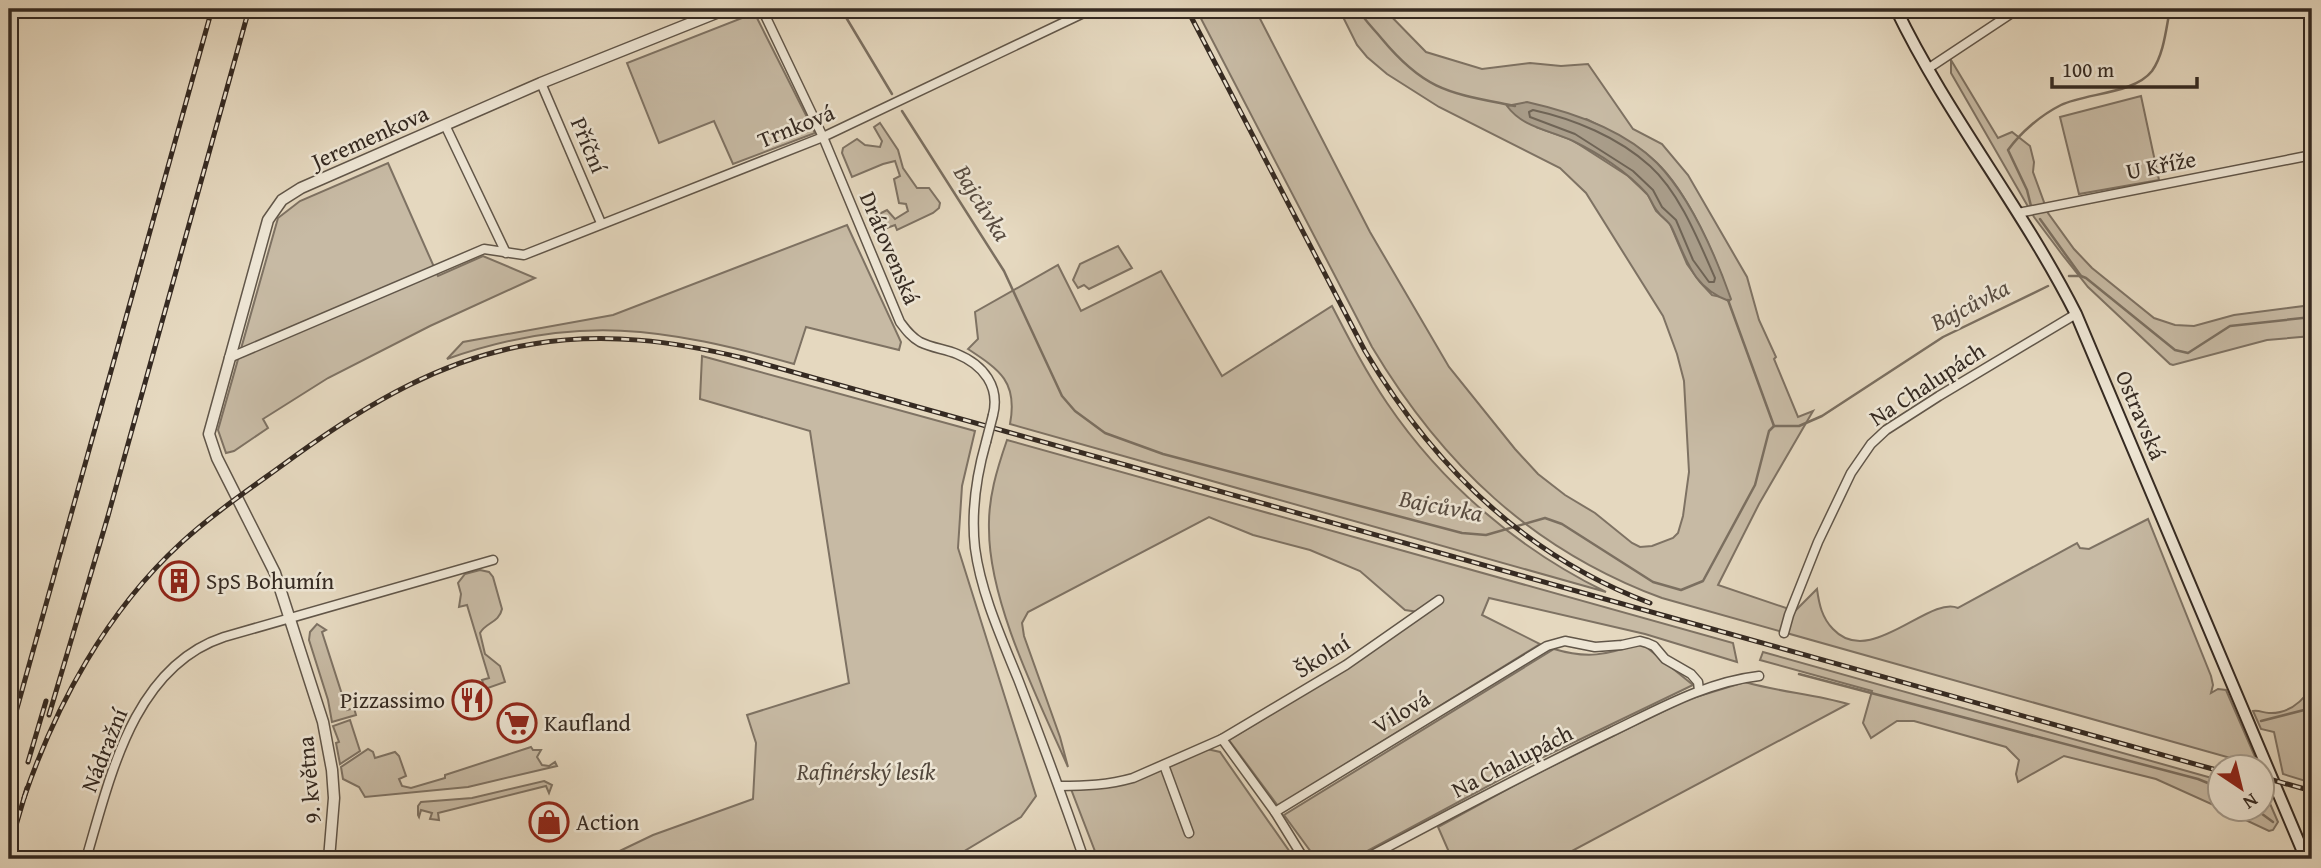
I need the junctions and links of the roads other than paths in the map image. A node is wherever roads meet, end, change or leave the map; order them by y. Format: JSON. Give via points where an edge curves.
{"nodes":[{"id":1,"x":726,"y":9,"type":"edge"},
{"id":2,"x":762,"y":9,"type":"edge"},
{"id":3,"x":1092,"y":9,"type":"edge"},
{"id":4,"x":1896,"y":9,"type":"edge"},
{"id":5,"x":2018,"y":9,"type":"edge"},
{"id":6,"x":1929,"y":68,"type":"junction"},
{"id":7,"x":541,"y":83,"type":"junction"},
{"id":8,"x":445,"y":125,"type":"junction"},
{"id":9,"x":823,"y":137,"type":"junction"},
{"id":10,"x":2312,"y":155,"type":"edge"},
{"id":11,"x":2018,"y":213,"type":"junction"},
{"id":12,"x":601,"y":223,"type":"junction"},
{"id":13,"x":506,"y":253,"type":"junction"},
{"id":14,"x":2076,"y":314,"type":"junction"},
{"id":15,"x":229,"y":358,"type":"junction"},
{"id":16,"x":217,"y":458,"type":"joint"},
{"id":17,"x":493,"y":560,"type":"dead end"},
{"id":18,"x":1439,"y":600,"type":"dead end"},
{"id":19,"x":291,"y":618,"type":"junction"},
{"id":20,"x":1784,"y":633,"type":"dead end"},
{"id":21,"x":1759,"y":676,"type":"dead end"},
{"id":22,"x":1699,"y":690,"type":"junction"},
{"id":23,"x":1222,"y":739,"type":"junction"},
{"id":24,"x":1164,"y":765,"type":"junction"},
{"id":25,"x":1059,"y":786,"type":"junction"},
{"id":26,"x":1275,"y":812,"type":"junction"},
{"id":27,"x":1189,"y":833,"type":"dead end"},
{"id":28,"x":86,"y":859,"type":"edge"},
{"id":29,"x":329,"y":859,"type":"edge"},
{"id":30,"x":1084,"y":859,"type":"edge"},
{"id":31,"x":1304,"y":859,"type":"edge"},
{"id":32,"x":1365,"y":859,"type":"edge"},
{"id":33,"x":2306,"y":859,"type":"edge"}],
"edges":[{"from":1,"to":7,"type":"street","name":"Jeremenkova"},
{"from":2,"to":9,"type":"street","name":"Drátovenská"},
{"from":3,"to":9,"type":"street","name":"Trnková"},
{"from":4,"to":6,"type":"main road","name":"Ostravská"},
{"from":5,"to":6,"type":"street"},
{"from":6,"to":11,"type":"main road","name":"Ostravská"},
{"from":7,"to":8,"type":"street","name":"Jeremenkova"},
{"from":7,"to":12,"type":"street","name":"Příční"},
{"from":8,"to":13,"type":"street"},
{"from":8,"to":15,"type":"street","name":"Jeremenkova","via":[[301,188],[277,205],[268,220]]},
{"from":9,"to":12,"type":"street","name":"Trnková"},
{"from":9,"to":25,"type":"street","name":"Drátovenská","bridge":true,"via":[[900,322],[921,342],[967,359],[984,372],[995,392],[974,498],[978,564]]},
{"from":10,"to":11,"type":"street","name":"U Kříže"},
{"from":11,"to":14,"type":"main road","name":"Ostravská"},
{"from":12,"to":13,"type":"street","name":"Trnková","via":[[524,254]]},
{"from":13,"to":15,"type":"street","name":"Trnková","via":[[484,249]]},
{"from":14,"to":20,"type":"street","name":"Na Chalupách","via":[[1939,396],[1871,443],[1818,542]]},
{"from":14,"to":33,"type":"main road","name":"Ostravská"},
{"from":15,"to":16,"type":"street","name":"Jeremenkova","via":[[209,429]]},
{"from":16,"to":19,"type":"street","name":"9. května","via":[[266,552]]},
{"from":17,"to":19,"type":"street"},
{"from":18,"to":23,"type":"street","name":"Školní","via":[[1346,665]]},
{"from":19,"to":28,"type":"street","name":"Nádražní","via":[[201,646],[163,679],[134,721]]},
{"from":19,"to":29,"type":"street","name":"9. května","via":[[328,743],[334,813]]},
{"from":21,"to":22,"type":"street","name":"Na Chalupách"},
{"from":22,"to":26,"type":"street","name":"Vilová","via":[[1691,674],[1647,643],[1595,647],[1565,641],[1547,646]]},
{"from":22,"to":32,"type":"street","name":"Na Chalupách","via":[[1539,767]]},
{"from":23,"to":24,"type":"street","name":"Školní"},
{"from":23,"to":26,"type":"street"},
{"from":24,"to":25,"type":"street","name":"Školní","via":[[1105,785]]},
{"from":24,"to":27,"type":"street"},
{"from":25,"to":30,"type":"street","name":"Drátovenská"},
{"from":26,"to":31,"type":"street"}]}
